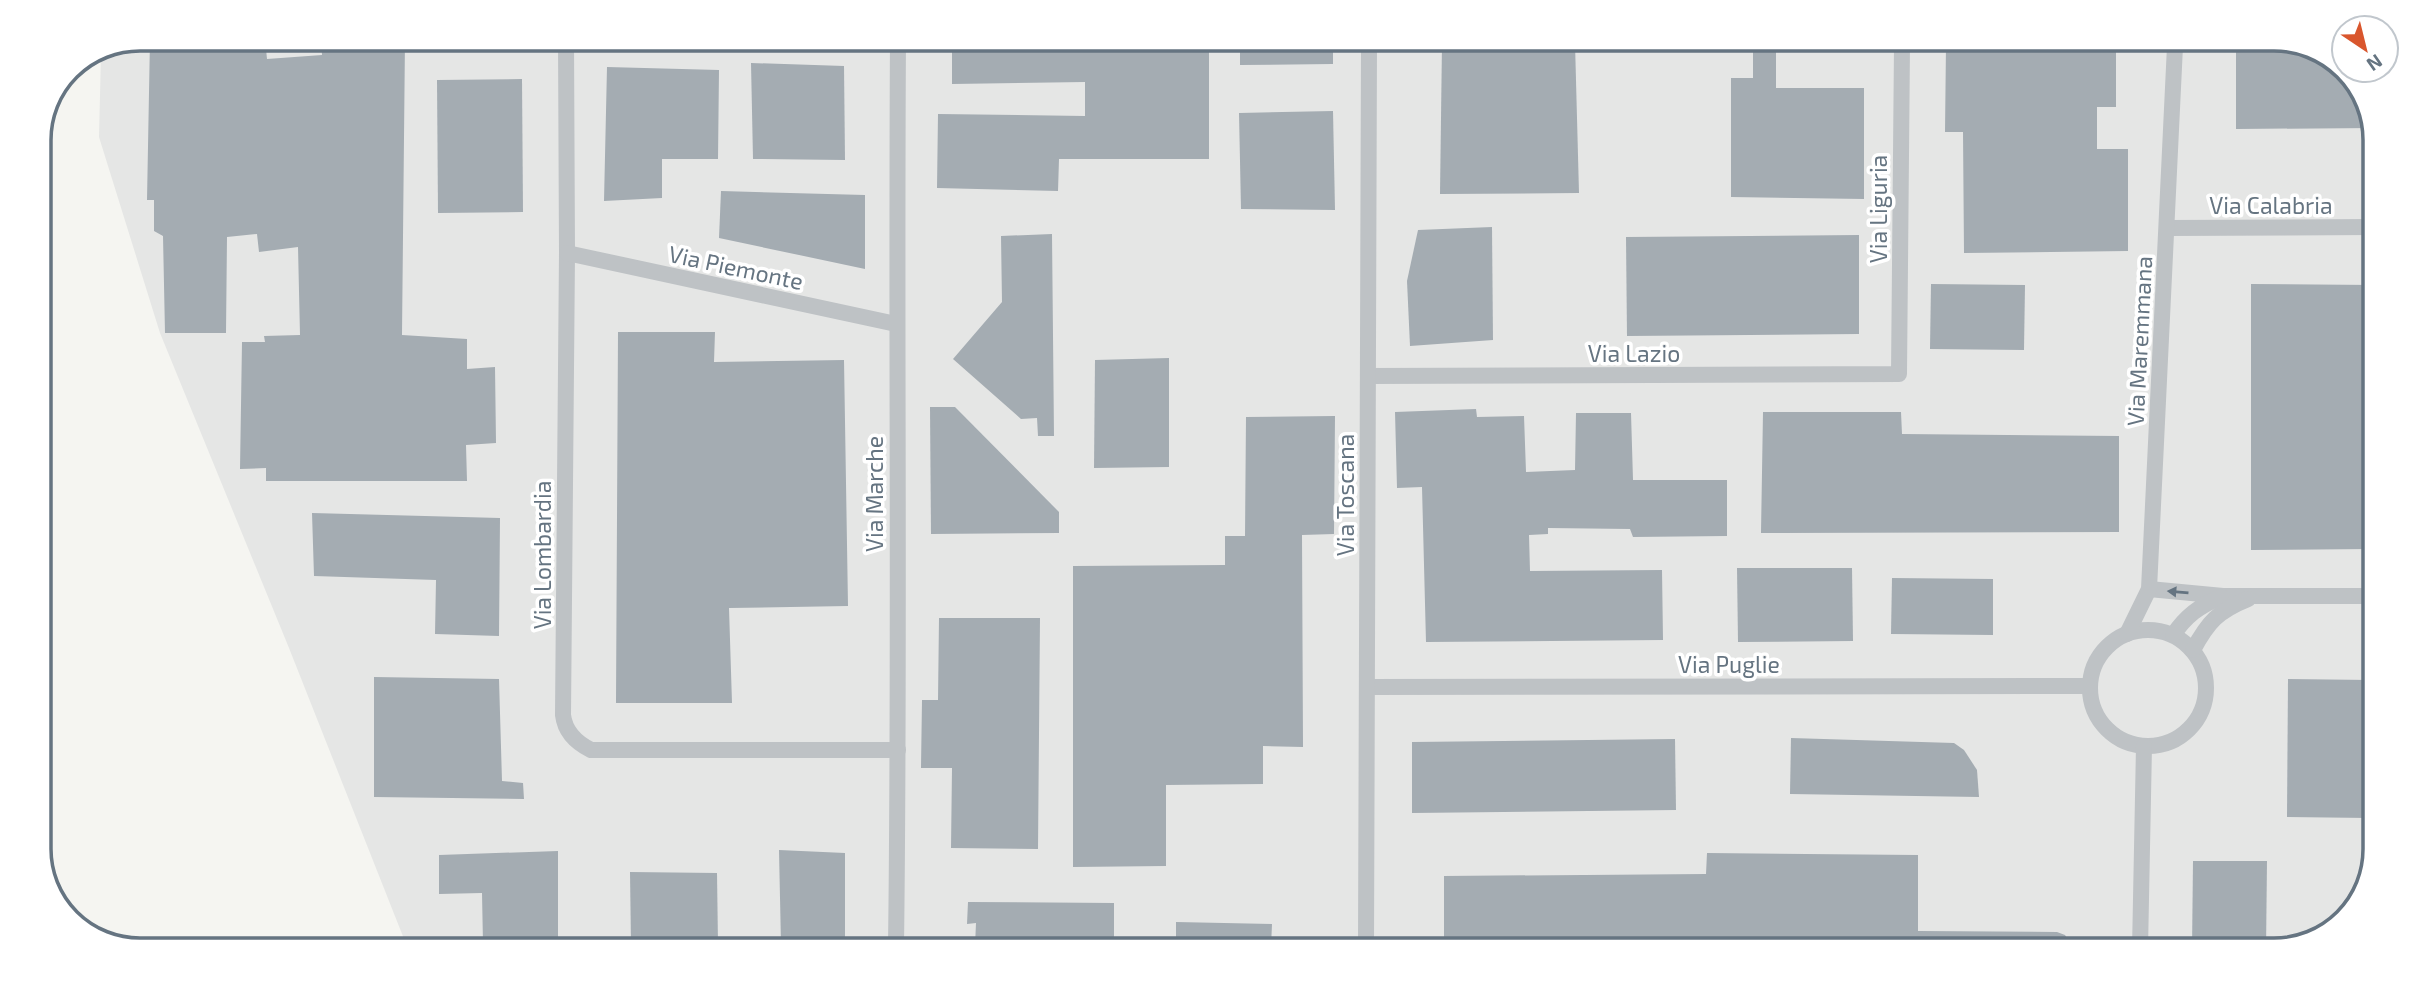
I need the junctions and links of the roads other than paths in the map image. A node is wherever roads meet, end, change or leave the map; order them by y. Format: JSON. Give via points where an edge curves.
{"nodes":[{"id":1,"x":566,"y":51,"type":"edge"},
{"id":2,"x":898,"y":51,"type":"edge"},
{"id":3,"x":1369,"y":51,"type":"edge"},
{"id":4,"x":1902,"y":51,"type":"edge"},
{"id":5,"x":2175,"y":51,"type":"edge"},
{"id":6,"x":2363,"y":227,"type":"edge"},
{"id":7,"x":2167,"y":228,"type":"junction"},
{"id":8,"x":567,"y":253,"type":"junction"},
{"id":9,"x":896,"y":324,"type":"junction"},
{"id":10,"x":1899,"y":374,"type":"joint"},
{"id":11,"x":1368,"y":376,"type":"junction"},
{"id":12,"x":2149,"y":589,"type":"junction"},
{"id":13,"x":2223,"y":596,"type":"junction"},
{"id":14,"x":2257,"y":596,"type":"junction"},
{"id":15,"x":2363,"y":596,"type":"edge"},
{"id":16,"x":2127,"y":634,"type":"junction"},
{"id":17,"x":2173,"y":635,"type":"junction"},
{"id":18,"x":2193,"y":650,"type":"junction"},
{"id":19,"x":2090,"y":686,"type":"junction"},
{"id":20,"x":1367,"y":687,"type":"junction"},
{"id":21,"x":2144,"y":746,"type":"junction"},
{"id":22,"x":898,"y":750,"type":"junction"},
{"id":23,"x":896,"y":938,"type":"edge"},
{"id":24,"x":1366,"y":938,"type":"edge"},
{"id":25,"x":2140,"y":938,"type":"edge"}],
"edges":[{"from":1,"to":8,"type":"street","name":"Via Lombardia"},
{"from":2,"to":9,"type":"street","name":"Via Marche"},
{"from":3,"to":11,"type":"street","name":"Via Toscana"},
{"from":4,"to":10,"type":"street","name":"Via Liguria"},
{"from":5,"to":7,"type":"street","name":"Via Maremmana"},
{"from":6,"to":7,"type":"street","name":"Via Calabria"},
{"from":7,"to":12,"type":"street","name":"Via Maremmana"},
{"from":8,"to":9,"type":"street","name":"Via Piemonte"},
{"from":8,"to":22,"type":"street","name":"Via Lombardia","via":[[563,715],[567,729],[591,750]]},
{"from":9,"to":22,"type":"street","name":"Via Marche"},
{"from":10,"to":11,"type":"street","name":"Via Lazio"},
{"from":11,"to":20,"type":"street","name":"Via Toscana"},
{"from":13,"to":12,"type":"street","one_way":true},
{"from":12,"to":16,"type":"street","name":"Via Maremmana"},
{"from":13,"to":14,"type":"street"},
{"from":13,"to":17,"type":"street","via":[[2190,614]]},
{"from":14,"to":15,"type":"street"},
{"from":14,"to":18,"type":"street","via":[[2217,615]]},
{"from":16,"to":17,"type":"street","via":[[2151,630]]},
{"from":16,"to":19,"type":"street","via":[[2096,663]]},
{"from":17,"to":18,"type":"street"},
{"from":18,"to":21,"type":"street","via":[[2206,683],[2201,712],[2177,739]]},
{"from":19,"to":20,"type":"street","name":"Via Puglie"},
{"from":19,"to":21,"type":"street","via":[[2094,708],[2108,730],[2123,741]]},
{"from":20,"to":24,"type":"street","name":"Via Toscana"},
{"from":21,"to":25,"type":"street"},
{"from":22,"to":23,"type":"street","name":"Via Marche"}]}
